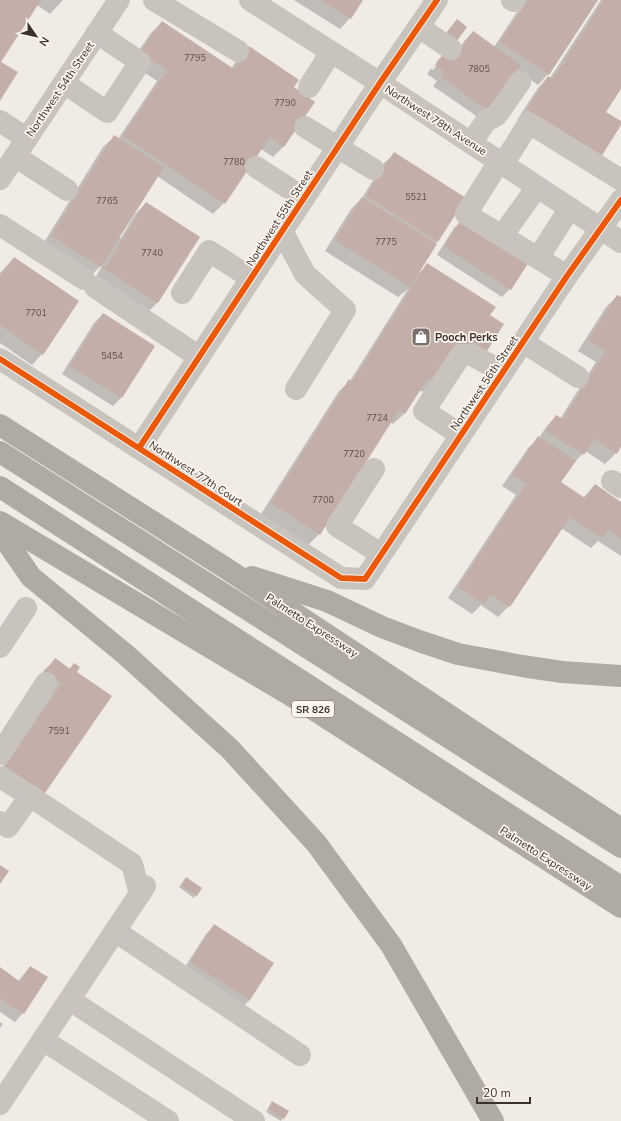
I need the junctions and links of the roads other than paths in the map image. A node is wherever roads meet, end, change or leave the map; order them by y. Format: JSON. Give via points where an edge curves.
{"nodes":[{"id":1,"x":119,"y":0,"type":"edge"},
{"id":2,"x":154,"y":0,"type":"edge"},
{"id":3,"x":250,"y":0,"type":"edge"},
{"id":4,"x":437,"y":0,"type":"edge"},
{"id":5,"x":419,"y":27,"type":"junction"},
{"id":6,"x":97,"y":33,"type":"junction"},
{"id":7,"x":451,"y":49,"type":"dead end"},
{"id":8,"x":238,"y":51,"type":"dead end"},
{"id":9,"x":331,"y":52,"type":"junction"},
{"id":10,"x":520,"y":82,"type":"dead end"},
{"id":11,"x":380,"y":83,"type":"junction"},
{"id":12,"x":64,"y":84,"type":"junction"},
{"id":13,"x":309,"y":87,"type":"dead end"},
{"id":14,"x":0,"y":121,"type":"edge"},
{"id":15,"x":305,"y":127,"type":"dead end"},
{"id":16,"x":27,"y":139,"type":"junction"},
{"id":17,"x":471,"y":143,"type":"junction"},
{"id":18,"x":337,"y":148,"type":"junction"},
{"id":19,"x":15,"y":156,"type":"junction"},
{"id":20,"x":501,"y":163,"type":"junction"},
{"id":21,"x":256,"y":167,"type":"dead end"},
{"id":22,"x":373,"y":169,"type":"dead end"},
{"id":23,"x":0,"y":179,"type":"edge"},
{"id":24,"x":621,"y":180,"type":"edge"},
{"id":25,"x":537,"y":187,"type":"junction"},
{"id":26,"x":67,"y":190,"type":"dead end"},
{"id":27,"x":304,"y":198,"type":"junction"},
{"id":28,"x":621,"y":200,"type":"edge"},
{"id":29,"x":570,"y":208,"type":"junction"},
{"id":30,"x":0,"y":225,"type":"edge"},
{"id":31,"x":601,"y":229,"type":"junction"},
{"id":32,"x":282,"y":231,"type":"junction"},
{"id":33,"x":502,"y":236,"type":"junction"},
{"id":34,"x":621,"y":242,"type":"edge"},
{"id":35,"x":538,"y":258,"type":"junction"},
{"id":36,"x":567,"y":276,"type":"junction"},
{"id":37,"x":252,"y":278,"type":"junction"},
{"id":38,"x":182,"y":293,"type":"dead end"},
{"id":39,"x":523,"y":342,"type":"junction"},
{"id":40,"x":199,"y":357,"type":"junction"},
{"id":41,"x":0,"y":360,"type":"edge"},
{"id":42,"x":503,"y":372,"type":"junction"},
{"id":43,"x":578,"y":376,"type":"dead end"},
{"id":44,"x":296,"y":389,"type":"dead end"},
{"id":45,"x":0,"y":425,"type":"edge"},
{"id":46,"x":461,"y":435,"type":"junction"},
{"id":47,"x":139,"y":448,"type":"junction"},
{"id":48,"x":0,"y":452,"type":"edge"},
{"id":49,"x":374,"y":469,"type":"dead end"},
{"id":50,"x":0,"y":488,"type":"edge"},
{"id":51,"x":0,"y":522,"type":"edge"},
{"id":52,"x":0,"y":532,"type":"edge"},
{"id":53,"x":381,"y":554,"type":"junction"},
{"id":54,"x":224,"y":567,"type":"junction"},
{"id":55,"x":365,"y":579,"type":"joint"},
{"id":56,"x":26,"y":608,"type":"dead end"},
{"id":57,"x":1,"y":643,"type":"edge"},
{"id":58,"x":621,"y":676,"type":"edge"},
{"id":59,"x":46,"y":682,"type":"dead end"},
{"id":60,"x":0,"y":754,"type":"edge"},
{"id":61,"x":0,"y":777,"type":"edge"},
{"id":62,"x":30,"y":796,"type":"junction"},
{"id":63,"x":0,"y":822,"type":"edge"},
{"id":64,"x":621,"y":828,"type":"edge"},
{"id":65,"x":621,"y":847,"type":"edge"},
{"id":66,"x":621,"y":887,"type":"edge"},
{"id":67,"x":621,"y":907,"type":"edge"},
{"id":68,"x":115,"y":931,"type":"junction"},
{"id":69,"x":70,"y":1000,"type":"junction"},
{"id":70,"x":43,"y":1040,"type":"junction"},
{"id":71,"x":300,"y":1055,"type":"dead end"},
{"id":72,"x":0,"y":1104,"type":"edge"},
{"id":73,"x":168,"y":1121,"type":"edge"},
{"id":74,"x":254,"y":1121,"type":"edge"},
{"id":75,"x":493,"y":1121,"type":"edge"}],
"edges":[{"from":1,"to":6,"type":"street","name":"Northwest 54th Street"},
{"from":2,"to":8,"type":"street"},
{"from":3,"to":9,"type":"street","name":"Northwest 78th Avenue"},
{"from":4,"to":5,"type":"street","name":"Northwest 55th Street"},
{"from":5,"to":7,"type":"street"},
{"from":5,"to":11,"type":"street","name":"Northwest 55th Street"},
{"from":6,"to":12,"type":"street","name":"Northwest 54th Street"},
{"from":6,"to":12,"type":"street","via":[[140,62],[107,112]]},
{"from":9,"to":11,"type":"street","name":"Northwest 78th Avenue"},
{"from":9,"to":13,"type":"street"},
{"from":10,"to":17,"type":"street","via":[[497,115],[486,121]]},
{"from":11,"to":17,"type":"street","name":"Northwest 78th Avenue"},
{"from":11,"to":18,"type":"street","name":"Northwest 55th Street"},
{"from":12,"to":16,"type":"street","name":"Northwest 54th Street"},
{"from":14,"to":16,"type":"street"},
{"from":15,"to":18,"type":"street"},
{"from":16,"to":19,"type":"street","name":"Northwest 54th Street"},
{"from":17,"to":20,"type":"street","name":"Northwest 78th Avenue"},
{"from":18,"to":22,"type":"street"},
{"from":18,"to":27,"type":"street","name":"Northwest 55th Street"},
{"from":19,"to":23,"type":"street","name":"Northwest 54th Street"},
{"from":19,"to":26,"type":"street"},
{"from":20,"to":24,"type":"street","via":[[529,123]]},
{"from":20,"to":25,"type":"street","name":"Northwest 78th Avenue"},
{"from":20,"to":33,"type":"street","via":[[466,214]]},
{"from":21,"to":27,"type":"street"},
{"from":25,"to":29,"type":"street","name":"Northwest 78th Avenue"},
{"from":25,"to":33,"type":"street"},
{"from":27,"to":32,"type":"street","name":"Northwest 55th Street"},
{"from":28,"to":31,"type":"street","name":"Northwest 56th Street"},
{"from":29,"to":31,"type":"street","name":"Northwest 78th Avenue"},
{"from":29,"to":35,"type":"street"},
{"from":30,"to":40,"type":"street"},
{"from":31,"to":34,"type":"street","name":"Northwest 78th Avenue"},
{"from":31,"to":36,"type":"street","name":"Northwest 56th Street"},
{"from":32,"to":37,"type":"street","name":"Northwest 55th Street"},
{"from":32,"to":44,"type":"street","via":[[305,274],[346,310]]},
{"from":33,"to":35,"type":"street"},
{"from":35,"to":36,"type":"street"},
{"from":36,"to":39,"type":"street","name":"Northwest 56th Street"},
{"from":37,"to":38,"type":"street","via":[[209,250]]},
{"from":37,"to":40,"type":"street","name":"Northwest 55th Street"},
{"from":39,"to":42,"type":"street","name":"Northwest 56th Street"},
{"from":39,"to":43,"type":"street"},
{"from":40,"to":47,"type":"street","name":"Northwest 55th Street"},
{"from":41,"to":47,"type":"street","name":"Northwest 77th Court"},
{"from":42,"to":46,"type":"street","name":"Northwest 56th Street"},
{"from":42,"to":46,"type":"street","via":[[472,355],[461,355],[424,411]]},
{"from":45,"to":54,"type":"highway","name":"Palmetto Expressway"},
{"from":46,"to":53,"type":"street","name":"Northwest 56th Street"},
{"from":47,"to":55,"type":"street","name":"Northwest 77th Court","via":[[341,578]]},
{"from":48,"to":65,"type":"highway"},
{"from":49,"to":53,"type":"street","via":[[338,526]]},
{"from":50,"to":66,"type":"highway"},
{"from":51,"to":67,"type":"highway","name":"Palmetto Expressway","number":"SR 826","via":[[302,702]]},
{"from":52,"to":75,"type":"highway","via":[[31,577],[125,654],[230,749],[316,843],[391,946]]},
{"from":53,"to":55,"type":"street","name":"Northwest 56th Street"},
{"from":54,"to":58,"type":"highway","via":[[327,601],[382,627],[458,654],[556,672]]},
{"from":54,"to":64,"type":"highway","name":"Palmetto Expressway"},
{"from":56,"to":57,"type":"street"},
{"from":59,"to":60,"type":"street"},
{"from":61,"to":62,"type":"street"},
{"from":62,"to":63,"type":"street","via":[[8,827]]},
{"from":62,"to":68,"type":"street","via":[[132,864],[142,890]]},
{"from":68,"to":69,"type":"street"},
{"from":68,"to":71,"type":"street"},
{"from":69,"to":70,"type":"street"},
{"from":69,"to":74,"type":"street"},
{"from":70,"to":72,"type":"street"},
{"from":70,"to":73,"type":"street"}]}
